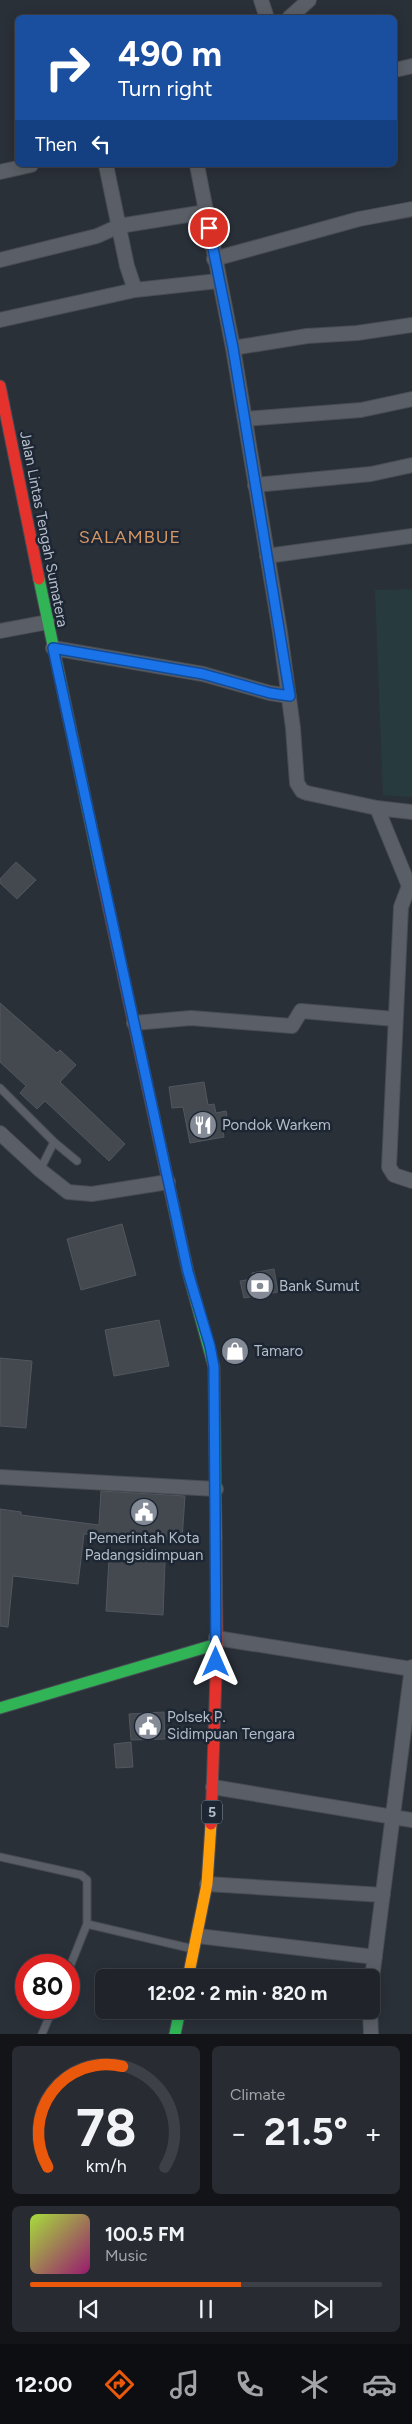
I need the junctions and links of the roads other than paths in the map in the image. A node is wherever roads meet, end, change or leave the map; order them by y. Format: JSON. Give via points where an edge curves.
{"nodes":[{"id":1,"x":261,"y":0,"type":"edge"},
{"id":2,"x":309,"y":0,"type":"edge"},
{"id":3,"x":266,"y":15,"type":"edge"},
{"id":4,"x":292,"y":15,"type":"edge"},
{"id":5,"x":412,"y":66,"type":"edge"},
{"id":6,"x":397,"y":70,"type":"edge"},
{"id":7,"x":22,"y":167,"type":"edge"},
{"id":8,"x":106,"y":167,"type":"edge"},
{"id":9,"x":197,"y":167,"type":"edge"},
{"id":10,"x":0,"y":172,"type":"edge"},
{"id":11,"x":412,"y":209,"type":"edge"},
{"id":12,"x":206,"y":212,"type":"junction"},
{"id":13,"x":119,"y":226,"type":"junction"},
{"id":14,"x":214,"y":259,"type":"junction"},
{"id":15,"x":0,"y":260,"type":"edge"},
{"id":16,"x":218,"y":281,"type":"junction"},
{"id":17,"x":135,"y":290,"type":"junction"},
{"id":18,"x":0,"y":320,"type":"edge"},
{"id":19,"x":412,"y":325,"type":"edge"},
{"id":20,"x":233,"y":348,"type":"junction"},
{"id":21,"x":0,"y":386,"type":"edge"},
{"id":22,"x":412,"y":400,"type":"edge"},
{"id":23,"x":245,"y":419,"type":"junction"},
{"id":24,"x":412,"y":465,"type":"edge"},
{"id":25,"x":255,"y":485,"type":"junction"},
{"id":26,"x":412,"y":536,"type":"edge"},
{"id":27,"x":267,"y":556,"type":"junction"},
{"id":28,"x":48,"y":622,"type":"junction"},
{"id":29,"x":0,"y":631,"type":"edge"},
{"id":30,"x":53,"y":648,"type":"junction"},
{"id":31,"x":290,"y":696,"type":"junction"},
{"id":32,"x":377,"y":808,"type":"junction"},
{"id":33,"x":412,"y":812,"type":"edge"},
{"id":34,"x":411,"y":888,"type":"edge"},
{"id":35,"x":395,"y":1019,"type":"junction"},
{"id":36,"x":134,"y":1023,"type":"junction"},
{"id":37,"x":0,"y":1088,"type":"edge"},
{"id":38,"x":0,"y":1133,"type":"edge"},
{"id":39,"x":54,"y":1142,"type":"junction"},
{"id":40,"x":77,"y":1161,"type":"dead end"},
{"id":41,"x":40,"y":1170,"type":"junction"},
{"id":42,"x":412,"y":1181,"type":"edge"},
{"id":43,"x":168,"y":1182,"type":"junction"},
{"id":44,"x":0,"y":1476,"type":"edge"},
{"id":45,"x":216,"y":1489,"type":"junction"},
{"id":46,"x":216,"y":1641,"type":"junction"},
{"id":47,"x":412,"y":1669,"type":"edge"},
{"id":48,"x":0,"y":1708,"type":"edge"},
{"id":49,"x":407,"y":1745,"type":"edge"},
{"id":50,"x":213,"y":1787,"type":"junction"},
{"id":51,"x":393,"y":1817,"type":"junction"},
{"id":52,"x":412,"y":1820,"type":"edge"},
{"id":53,"x":0,"y":1857,"type":"edge"},
{"id":54,"x":207,"y":1884,"type":"junction"},
{"id":55,"x":383,"y":1896,"type":"junction"},
{"id":56,"x":87,"y":1924,"type":"junction"},
{"id":57,"x":196,"y":1943,"type":"junction"},
{"id":58,"x":75,"y":1954,"type":"edge"},
{"id":59,"x":375,"y":1957,"type":"junction"},
{"id":60,"x":190,"y":1969,"type":"edge"},
{"id":61,"x":373,"y":1969,"type":"edge"},
{"id":62,"x":48,"y":2019,"type":"edge"},
{"id":63,"x":178,"y":2019,"type":"edge"},
{"id":64,"x":370,"y":2019,"type":"edge"},
{"id":65,"x":42,"y":2034,"type":"edge"},
{"id":66,"x":175,"y":2034,"type":"edge"},
{"id":67,"x":371,"y":2034,"type":"edge"}],
"edges":[{"from":1,"to":3,"type":"street"},
{"from":2,"to":4,"type":"street"},
{"from":5,"to":6,"type":"street"},
{"from":7,"to":10,"type":"street"},
{"from":8,"to":13,"type":"street"},
{"from":9,"to":12,"type":"street"},
{"from":11,"to":14,"type":"street","via":[[350,222]]},
{"from":12,"to":13,"type":"street"},
{"from":12,"to":14,"type":"street"},
{"from":13,"to":15,"type":"street","via":[[97,236]]},
{"from":13,"to":17,"type":"street"},
{"from":14,"to":16,"type":"street"},
{"from":16,"to":17,"type":"street"},
{"from":16,"to":20,"type":"street"},
{"from":17,"to":18,"type":"street"},
{"from":19,"to":20,"type":"street"},
{"from":20,"to":23,"type":"street"},
{"from":21,"to":28,"type":"main road","name":"Jalan Lintas Tengah Sumatera","number":"5"},
{"from":22,"to":23,"type":"street","via":[[361,410]]},
{"from":23,"to":25,"type":"street"},
{"from":24,"to":25,"type":"street","via":[[371,474]]},
{"from":25,"to":27,"type":"street"},
{"from":26,"to":27,"type":"street"},
{"from":27,"to":31,"type":"street"},
{"from":28,"to":29,"type":"street"},
{"from":28,"to":30,"type":"main road","name":"Jalan Lintas Tengah Sumatera","number":"5"},
{"from":30,"to":31,"type":"street","via":[[203,674]]},
{"from":30,"to":36,"type":"main road","name":"Jalan Lintas Tengah Sumatera","number":"5"},
{"from":31,"to":32,"type":"street","via":[[293,754],[299,788],[307,793]]},
{"from":32,"to":33,"type":"street"},
{"from":32,"to":34,"type":"street"},
{"from":34,"to":35,"type":"street","via":[[401,907]]},
{"from":35,"to":36,"type":"street","via":[[301,1011],[292,1026],[191,1018]]},
{"from":35,"to":42,"type":"street","via":[[389,1170],[394,1176]]},
{"from":36,"to":43,"type":"main road","name":"Jalan Lintas Tengah Sumatera","number":"5"},
{"from":37,"to":39,"type":"lane"},
{"from":38,"to":41,"type":"street"},
{"from":39,"to":40,"type":"lane"},
{"from":39,"to":41,"type":"lane"},
{"from":41,"to":43,"type":"street","via":[[68,1192],[92,1194]]},
{"from":43,"to":45,"type":"main road","name":"Jalan Lintas Tengah Sumatera","number":"5","via":[[214,1367]]},
{"from":44,"to":45,"type":"street"},
{"from":45,"to":46,"type":"main road","name":"Jalan Lintas Tengah Sumatera","number":"5"},
{"from":46,"to":47,"type":"street"},
{"from":46,"to":48,"type":"main road"},
{"from":46,"to":50,"type":"main road","name":"Jalan Lintas Tengah Sumatera","number":"5"},
{"from":47,"to":49,"type":"street"},
{"from":49,"to":51,"type":"street"},
{"from":50,"to":51,"type":"street"},
{"from":50,"to":54,"type":"main road","name":"Jalan Lintas Tengah Sumatera","number":"5"},
{"from":51,"to":52,"type":"street"},
{"from":51,"to":55,"type":"street"},
{"from":53,"to":56,"type":"lane","via":[[84,1877],[87,1880]]},
{"from":54,"to":55,"type":"street"},
{"from":54,"to":57,"type":"main road","name":"Jalan Lintas Tengah Sumatera","number":"5"},
{"from":55,"to":59,"type":"street"},
{"from":56,"to":57,"type":"lane"},
{"from":56,"to":58,"type":"lane"},
{"from":57,"to":59,"type":"street"},
{"from":57,"to":60,"type":"main road","name":"Jalan Lintas Tengah Sumatera","number":"5"},
{"from":59,"to":61,"type":"street"},
{"from":62,"to":65,"type":"lane"},
{"from":63,"to":66,"type":"main road"},
{"from":64,"to":67,"type":"street"}]}
